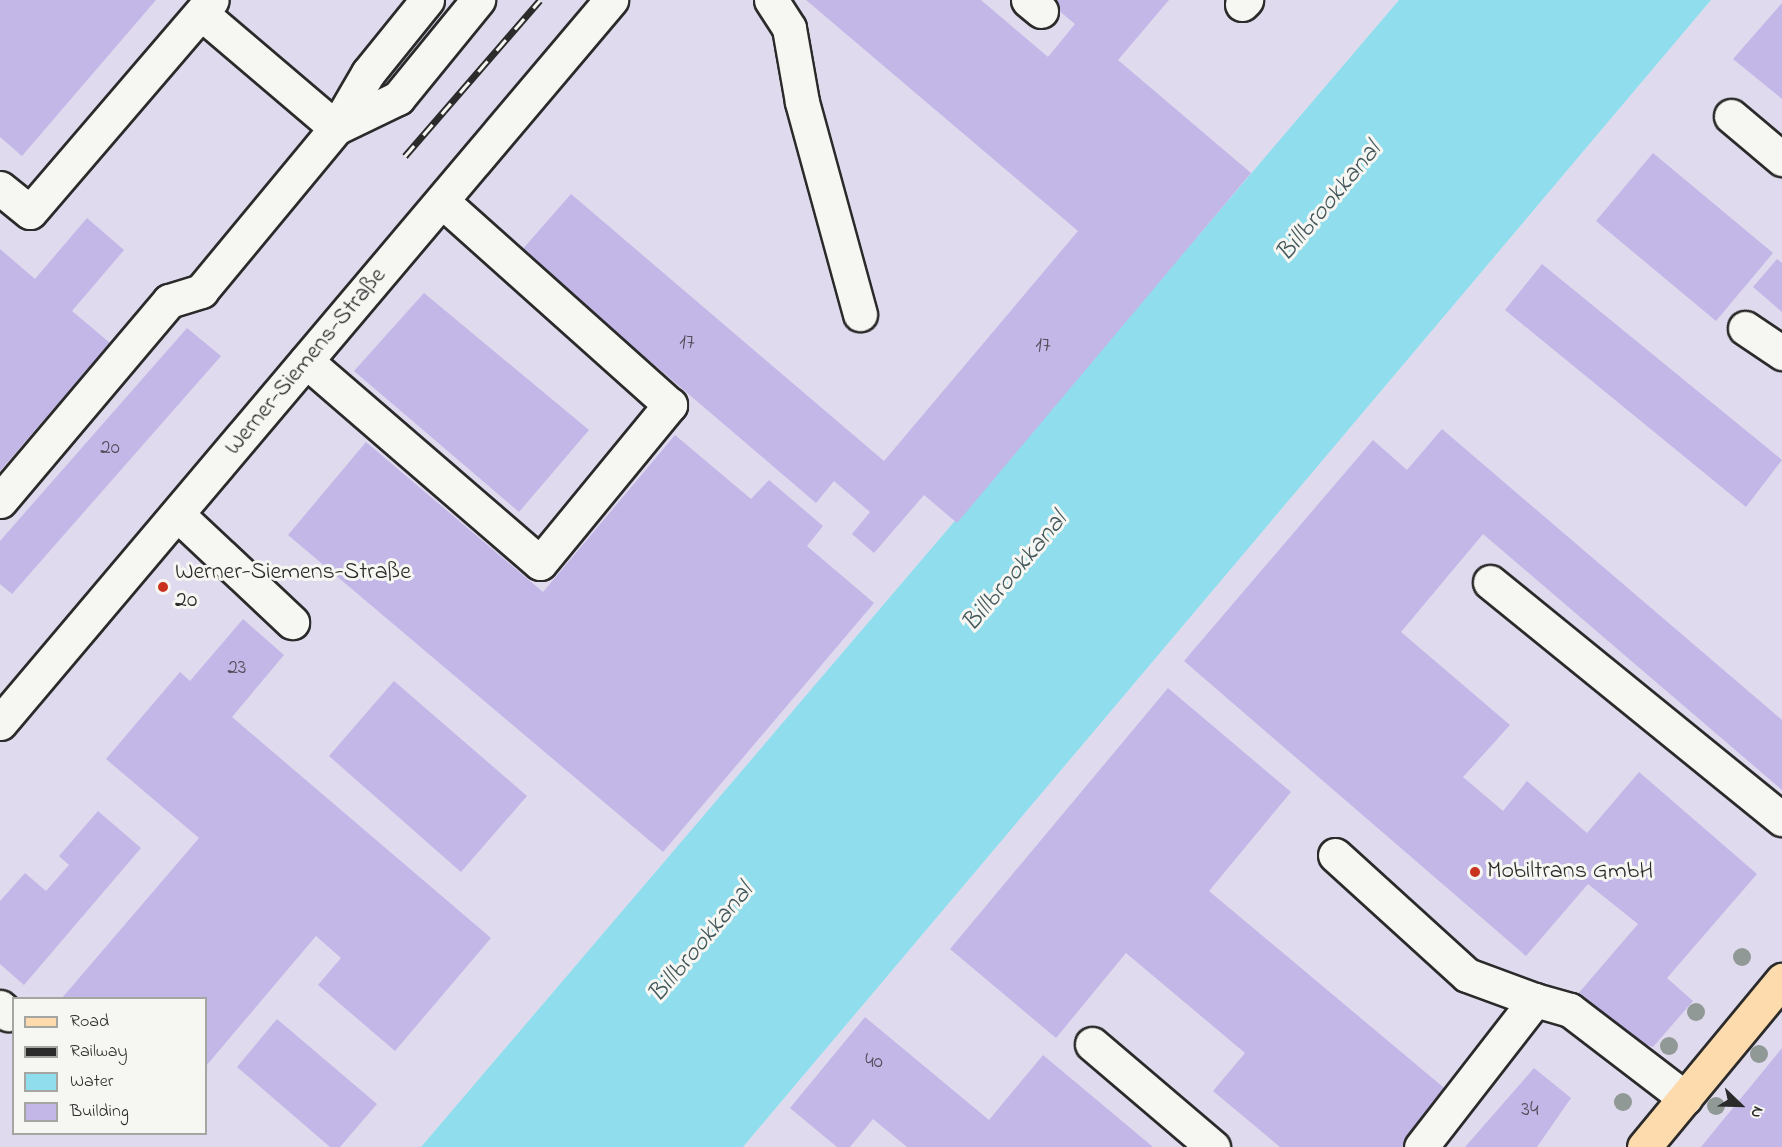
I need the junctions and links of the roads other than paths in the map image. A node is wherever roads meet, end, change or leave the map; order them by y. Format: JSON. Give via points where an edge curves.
{"nodes":[{"id":1,"x":428,"y":0,"type":"edge"},
{"id":2,"x":478,"y":0,"type":"edge"},
{"id":3,"x":611,"y":0,"type":"edge"},
{"id":4,"x":771,"y":0,"type":"edge"},
{"id":5,"x":207,"y":6,"type":"edge"},
{"id":6,"x":1731,"y":116,"type":"dead end"},
{"id":7,"x":336,"y":128,"type":"junction"},
{"id":8,"x":1782,"y":159,"type":"edge"},
{"id":9,"x":0,"y":188,"type":"edge"},
{"id":10,"x":442,"y":201,"type":"junction"},
{"id":11,"x":860,"y":314,"type":"dead end"},
{"id":12,"x":1745,"y":328,"type":"dead end"},
{"id":13,"x":1782,"y":353,"type":"edge"},
{"id":14,"x":306,"y":361,"type":"junction"},
{"id":15,"x":0,"y":501,"type":"edge"},
{"id":16,"x":177,"y":514,"type":"junction"},
{"id":17,"x":1490,"y":582,"type":"dead end"},
{"id":18,"x":292,"y":622,"type":"dead end"},
{"id":19,"x":0,"y":723,"type":"edge"},
{"id":20,"x":1782,"y":819,"type":"edge"},
{"id":21,"x":1335,"y":855,"type":"dead end"},
{"id":22,"x":1782,"y":980,"type":"edge"},
{"id":23,"x":1535,"y":1000,"type":"junction"},
{"id":24,"x":1092,"y":1044,"type":"dead end"},
{"id":25,"x":1685,"y":1098,"type":"junction"},
{"id":26,"x":1213,"y":1147,"type":"edge"},
{"id":27,"x":1421,"y":1147,"type":"edge"},
{"id":28,"x":1644,"y":1147,"type":"edge"}],
"edges":[{"from":1,"to":7,"type":"street","via":[[368,73]]},
{"from":2,"to":7,"type":"street","via":[[398,98]]},
{"from":3,"to":10,"type":"street","name":"Werner-Siemens-Straße"},
{"from":4,"to":11,"type":"street","via":[[789,28],[802,102]]},
{"from":5,"to":7,"type":"street"},
{"from":5,"to":9,"type":"street","via":[[30,212]]},
{"from":6,"to":8,"type":"street"},
{"from":7,"to":15,"type":"street","via":[[201,291],[169,301]]},
{"from":10,"to":14,"type":"street","name":"Werner-Siemens-Straße"},
{"from":10,"to":14,"type":"street","via":[[670,405],[540,563]]},
{"from":12,"to":13,"type":"street"},
{"from":14,"to":16,"type":"street","name":"Werner-Siemens-Straße"},
{"from":16,"to":18,"type":"street"},
{"from":16,"to":19,"type":"street","name":"Werner-Siemens-Straße"},
{"from":17,"to":20,"type":"street"},
{"from":21,"to":23,"type":"street","via":[[1467,975]]},
{"from":22,"to":25,"type":"main road"},
{"from":23,"to":25,"type":"street","via":[[1570,1010]]},
{"from":23,"to":27,"type":"street"},
{"from":24,"to":26,"type":"street"},
{"from":25,"to":28,"type":"main road"}]}
